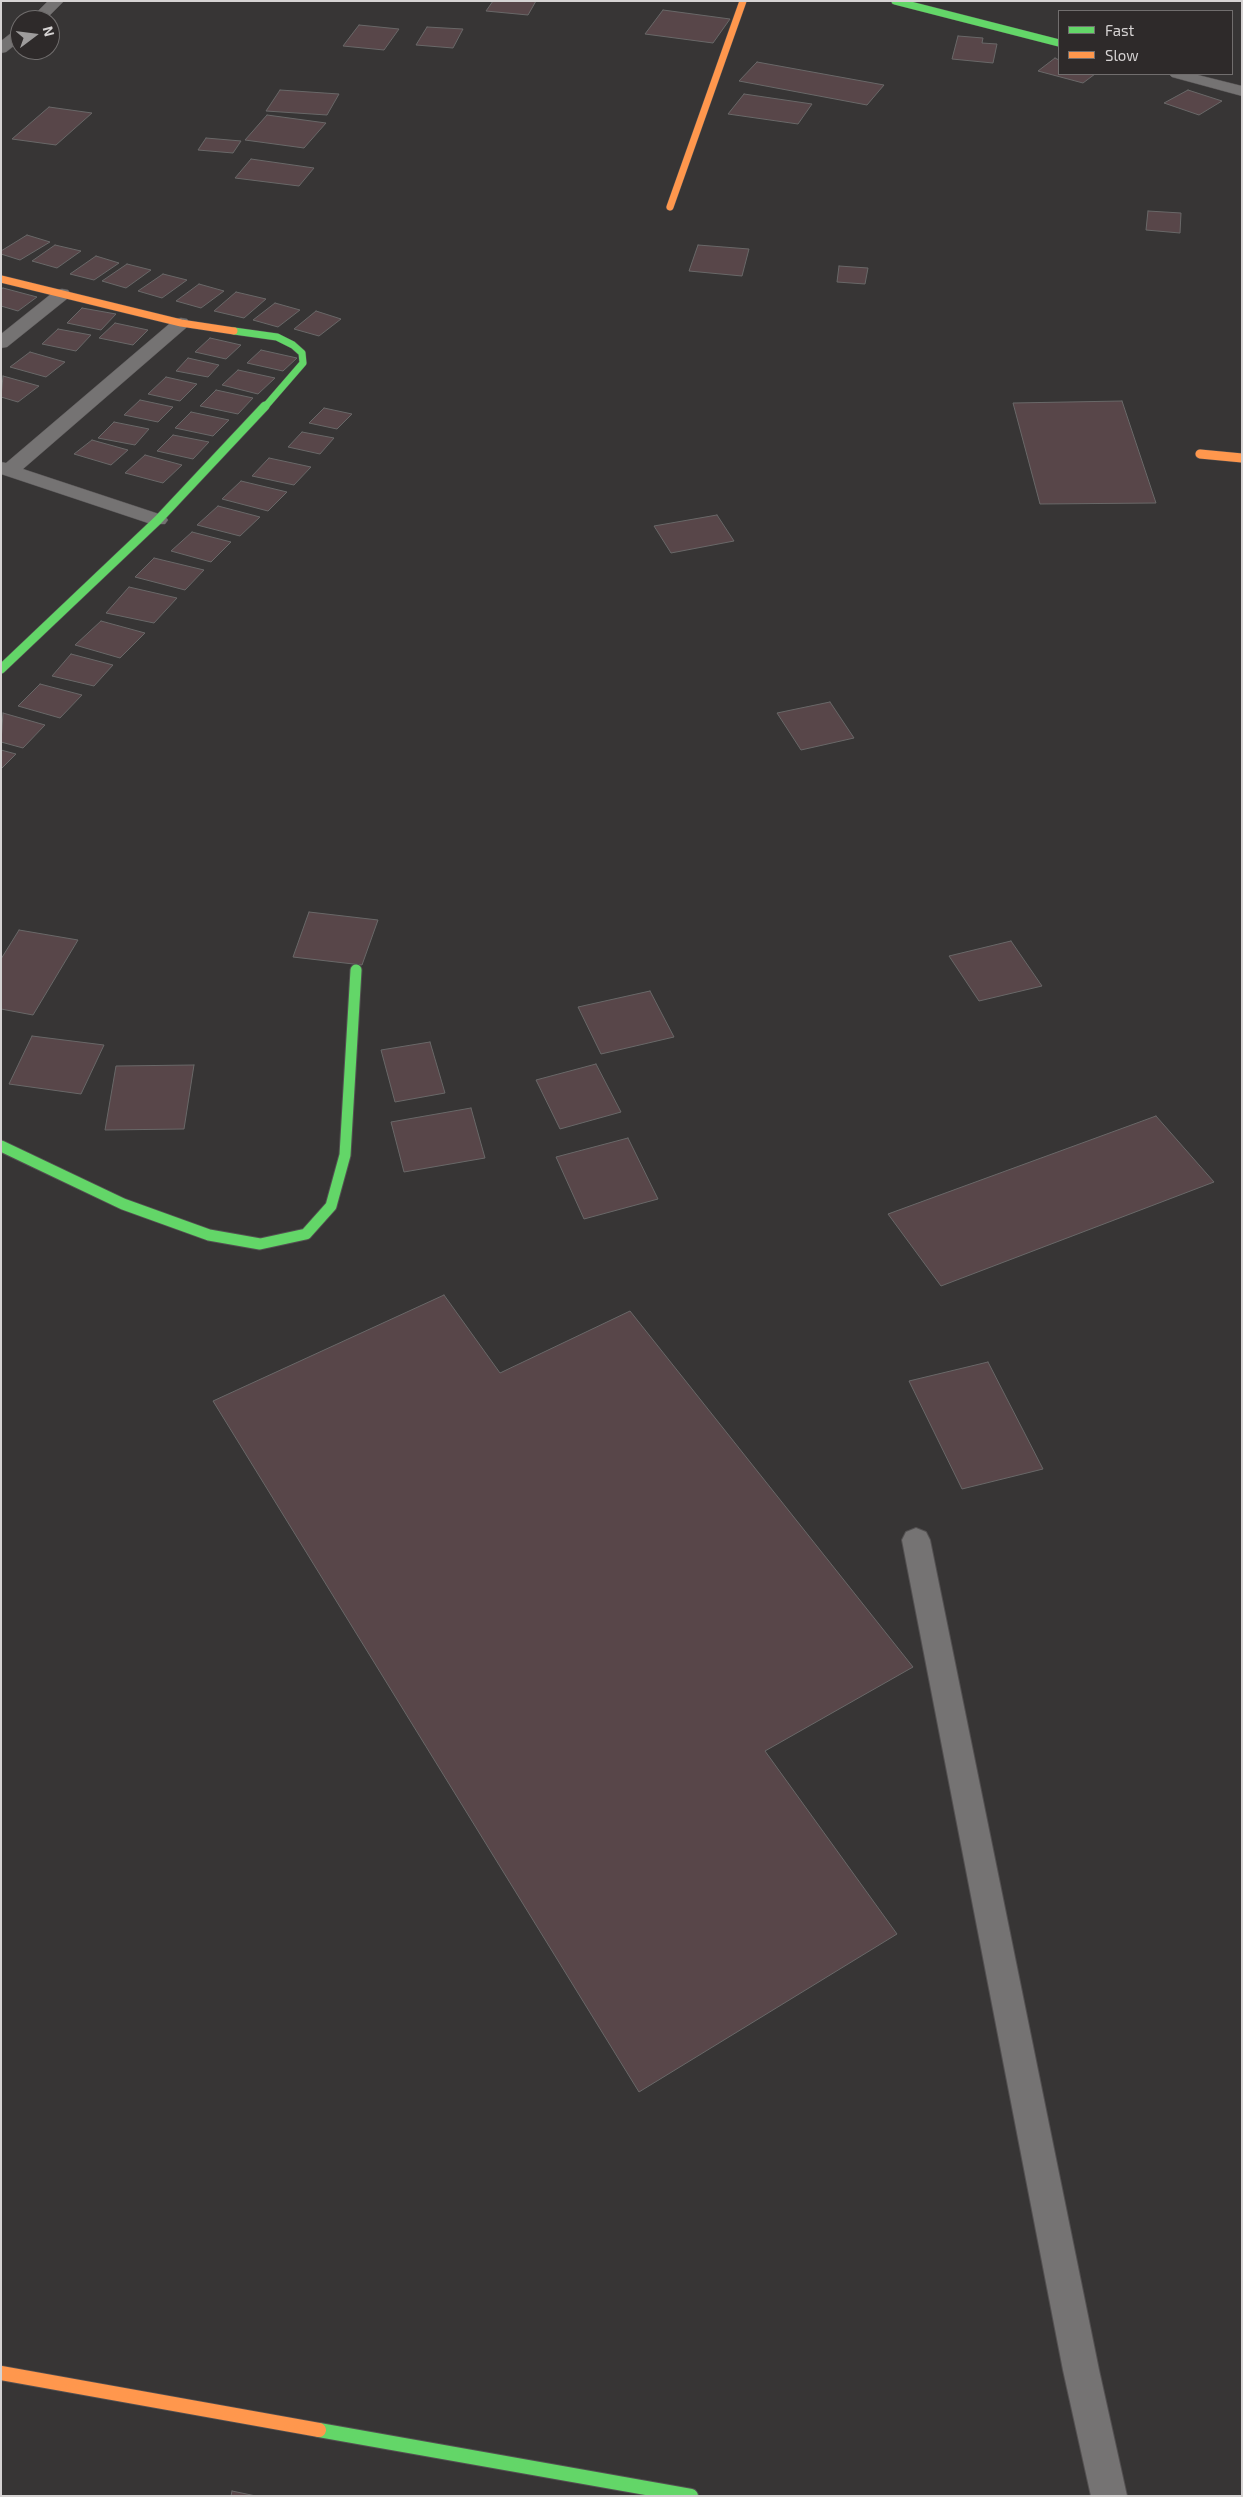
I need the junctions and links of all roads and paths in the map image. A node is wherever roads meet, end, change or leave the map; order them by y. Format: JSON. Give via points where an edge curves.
{"nodes":[{"id":1,"x":57,"y":1,"type":"edge"},
{"id":2,"x":744,"y":1,"type":"edge"},
{"id":3,"x":895,"y":1,"type":"edge"},
{"id":4,"x":47,"y":10,"type":"edge"},
{"id":5,"x":1058,"y":43,"type":"edge"},
{"id":6,"x":1181,"y":75,"type":"edge"},
{"id":7,"x":1242,"y":91,"type":"edge"},
{"id":8,"x":670,"y":207,"type":"dead end"},
{"id":9,"x":1,"y":279,"type":"edge"},
{"id":10,"x":62,"y":294,"type":"junction"},
{"id":11,"x":181,"y":323,"type":"junction"},
{"id":12,"x":1,"y":343,"type":"edge"},
{"id":13,"x":1200,"y":454,"type":"dead end"},
{"id":14,"x":1242,"y":458,"type":"edge"},
{"id":15,"x":5,"y":470,"type":"edge"},
{"id":16,"x":158,"y":520,"type":"junction"},
{"id":17,"x":1,"y":669,"type":"edge"},
{"id":18,"x":356,"y":970,"type":"dead end"},
{"id":19,"x":1,"y":1146,"type":"edge"},
{"id":20,"x":916,"y":1540,"type":"dead end"},
{"id":21,"x":1,"y":2373,"type":"edge"},
{"id":22,"x":691,"y":2496,"type":"edge"},
{"id":23,"x":1109,"y":2496,"type":"edge"}],
"edges":[{"from":1,"to":4,"type":"street"},
{"from":2,"to":8,"type":"street"},
{"from":3,"to":5,"type":"street"},
{"from":6,"to":7,"type":"street"},
{"from":9,"to":10,"type":"street"},
{"from":10,"to":11,"type":"street"},
{"from":10,"to":12,"type":"street"},
{"from":11,"to":15,"type":"street"},
{"from":11,"to":16,"type":"street","via":[[277,337],[302,353],[303,363]]},
{"from":13,"to":14,"type":"street"},
{"from":15,"to":16,"type":"street"},
{"from":16,"to":17,"type":"street"},
{"from":18,"to":19,"type":"street","via":[[345,1155],[330,1206],[306,1234],[260,1244],[209,1235],[123,1204]]},
{"from":20,"to":23,"type":"lane"},
{"from":21,"to":22,"type":"street"}]}
